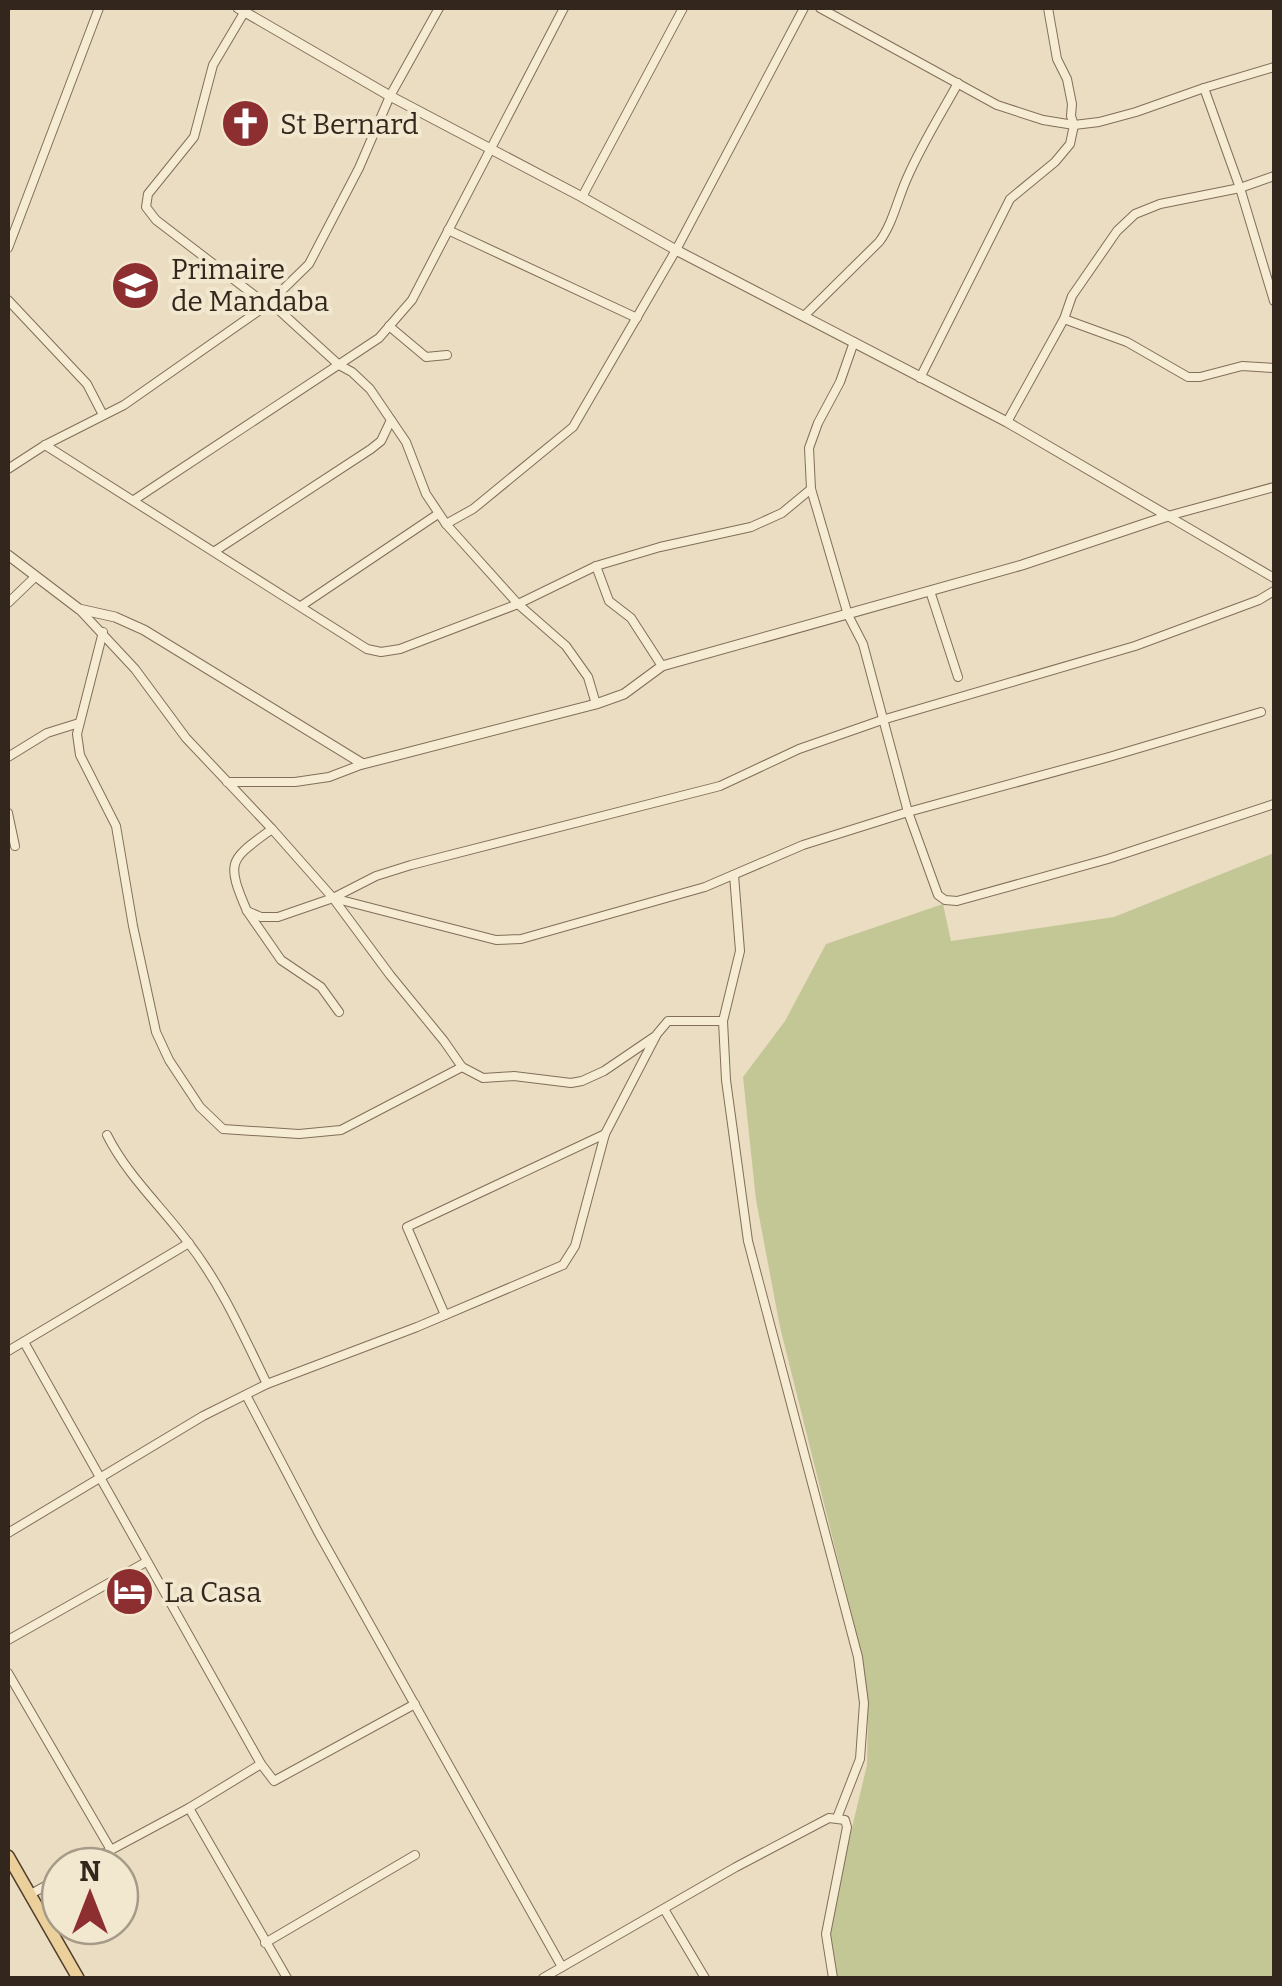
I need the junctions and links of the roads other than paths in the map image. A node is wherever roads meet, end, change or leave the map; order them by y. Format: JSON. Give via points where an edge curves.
{"nodes":[{"id":1,"x":99,"y":8,"type":"edge"},
{"id":2,"x":440,"y":8,"type":"edge"},
{"id":3,"x":564,"y":8,"type":"edge"},
{"id":4,"x":683,"y":8,"type":"edge"},
{"id":5,"x":804,"y":8,"type":"edge"},
{"id":6,"x":820,"y":8,"type":"edge"},
{"id":7,"x":1048,"y":8,"type":"edge"},
{"id":8,"x":242,"y":10,"type":"edge"},
{"id":9,"x":1274,"y":67,"type":"edge"},
{"id":10,"x":958,"y":84,"type":"junction"},
{"id":11,"x":1204,"y":88,"type":"junction"},
{"id":12,"x":390,"y":96,"type":"junction"},
{"id":13,"x":1074,"y":124,"type":"junction"},
{"id":14,"x":490,"y":148,"type":"junction"},
{"id":15,"x":1274,"y":176,"type":"edge"},
{"id":16,"x":1240,"y":188,"type":"junction"},
{"id":17,"x":582,"y":197,"type":"junction"},
{"id":18,"x":448,"y":230,"type":"junction"},
{"id":19,"x":8,"y":248,"type":"edge"},
{"id":20,"x":676,"y":250,"type":"junction"},
{"id":21,"x":8,"y":300,"type":"edge"},
{"id":22,"x":1274,"y":301,"type":"edge"},
{"id":23,"x":269,"y":304,"type":"junction"},
{"id":24,"x":804,"y":316,"type":"junction"},
{"id":25,"x":637,"y":318,"type":"junction"},
{"id":26,"x":1064,"y":318,"type":"junction"},
{"id":27,"x":389,"y":326,"type":"junction"},
{"id":28,"x":854,"y":342,"type":"junction"},
{"id":29,"x":447,"y":355,"type":"dead end"},
{"id":30,"x":338,"y":365,"type":"junction"},
{"id":31,"x":1274,"y":368,"type":"edge"},
{"id":32,"x":920,"y":378,"type":"junction"},
{"id":33,"x":104,"y":415,"type":"junction"},
{"id":34,"x":391,"y":420,"type":"junction"},
{"id":35,"x":1007,"y":422,"type":"junction"},
{"id":36,"x":45,"y":445,"type":"junction"},
{"id":37,"x":8,"y":469,"type":"edge"},
{"id":38,"x":1272,"y":486,"type":"edge"},
{"id":39,"x":810,"y":489,"type":"junction"},
{"id":40,"x":134,"y":500,"type":"junction"},
{"id":41,"x":438,"y":514,"type":"junction"},
{"id":42,"x":1168,"y":516,"type":"junction"},
{"id":43,"x":446,"y":524,"type":"junction"},
{"id":44,"x":215,"y":551,"type":"junction"},
{"id":45,"x":8,"y":556,"type":"edge"},
{"id":46,"x":596,"y":566,"type":"junction"},
{"id":47,"x":35,"y":578,"type":"junction"},
{"id":48,"x":1274,"y":578,"type":"edge"},
{"id":49,"x":930,"y":591,"type":"junction"},
{"id":50,"x":1274,"y":592,"type":"edge"},
{"id":51,"x":8,"y":603,"type":"edge"},
{"id":52,"x":518,"y":604,"type":"junction"},
{"id":53,"x":301,"y":606,"type":"junction"},
{"id":54,"x":79,"y":609,"type":"junction"},
{"id":55,"x":848,"y":615,"type":"junction"},
{"id":56,"x":103,"y":632,"type":"junction"},
{"id":57,"x":662,"y":666,"type":"junction"},
{"id":58,"x":958,"y":677,"type":"dead end"},
{"id":59,"x":596,"y":704,"type":"junction"},
{"id":60,"x":1261,"y":712,"type":"dead end"},
{"id":61,"x":882,"y":720,"type":"junction"},
{"id":62,"x":80,"y":722,"type":"junction"},
{"id":63,"x":8,"y":757,"type":"edge"},
{"id":64,"x":363,"y":764,"type":"junction"},
{"id":65,"x":227,"y":782,"type":"junction"},
{"id":66,"x":1274,"y":804,"type":"edge"},
{"id":67,"x":908,"y":812,"type":"junction"},
{"id":68,"x":8,"y":813,"type":"edge"},
{"id":69,"x":272,"y":829,"type":"junction"},
{"id":70,"x":15,"y":846,"type":"dead end"},
{"id":71,"x":734,"y":875,"type":"junction"},
{"id":72,"x":333,"y":898,"type":"junction"},
{"id":73,"x":247,"y":911,"type":"junction"},
{"id":74,"x":339,"y":1012,"type":"dead end"},
{"id":75,"x":722,"y":1021,"type":"junction"},
{"id":76,"x":657,"y":1034,"type":"junction"},
{"id":77,"x":462,"y":1067,"type":"junction"},
{"id":78,"x":605,"y":1134,"type":"junction"},
{"id":79,"x":107,"y":1135,"type":"dead end"},
{"id":80,"x":189,"y":1242,"type":"junction"},
{"id":81,"x":445,"y":1316,"type":"junction"},
{"id":82,"x":24,"y":1342,"type":"junction"},
{"id":83,"x":8,"y":1351,"type":"edge"},
{"id":84,"x":267,"y":1384,"type":"junction"},
{"id":85,"x":246,"y":1395,"type":"junction"},
{"id":86,"x":99,"y":1478,"type":"junction"},
{"id":87,"x":8,"y":1533,"type":"edge"},
{"id":88,"x":146,"y":1562,"type":"junction"},
{"id":89,"x":8,"y":1640,"type":"edge"},
{"id":90,"x":8,"y":1673,"type":"edge"},
{"id":91,"x":415,"y":1704,"type":"junction"},
{"id":92,"x":261,"y":1764,"type":"junction"},
{"id":93,"x":189,"y":1808,"type":"junction"},
{"id":94,"x":837,"y":1818,"type":"junction"},
{"id":95,"x":109,"y":1846,"type":"edge"},
{"id":96,"x":118,"y":1846,"type":"edge"},
{"id":97,"x":415,"y":1854,"type":"dead end"},
{"id":98,"x":8,"y":1856,"type":"edge"},
{"id":99,"x":40,"y":1889,"type":"edge"},
{"id":100,"x":30,"y":1895,"type":"junction"},
{"id":101,"x":664,"y":1909,"type":"junction"},
{"id":102,"x":265,"y":1943,"type":"junction"},
{"id":103,"x":562,"y":1967,"type":"junction"},
{"id":104,"x":548,"y":1977,"type":"edge"},
{"id":105,"x":78,"y":1978,"type":"edge"},
{"id":106,"x":287,"y":1978,"type":"edge"},
{"id":107,"x":705,"y":1978,"type":"edge"},
{"id":108,"x":833,"y":1978,"type":"edge"}],
"edges":[{"from":1,"to":19,"type":"street"},
{"from":2,"to":12,"type":"street"},
{"from":3,"to":14,"type":"street"},
{"from":4,"to":17,"type":"street"},
{"from":5,"to":20,"type":"street"},
{"from":6,"to":10,"type":"street"},
{"from":7,"to":13,"type":"street"},
{"from":8,"to":12,"type":"street"},
{"from":8,"to":23,"type":"street","via":[[213,65],[194,136],[148,194],[146,207]]},
{"from":9,"to":11,"type":"street"},
{"from":10,"to":13,"type":"street","via":[[998,105]]},
{"from":10,"to":24,"type":"street","via":[[910,170],[887,232]]},
{"from":11,"to":13,"type":"street"},
{"from":11,"to":16,"type":"street"},
{"from":12,"to":14,"type":"street"},
{"from":12,"to":23,"type":"street","via":[[309,264]]},
{"from":13,"to":32,"type":"street","via":[[1070,144],[1055,162],[1010,199]]},
{"from":14,"to":17,"type":"street"},
{"from":14,"to":18,"type":"street"},
{"from":15,"to":16,"type":"street"},
{"from":16,"to":22,"type":"street"},
{"from":16,"to":26,"type":"street","via":[[1135,214],[1101,252]]},
{"from":17,"to":20,"type":"street"},
{"from":18,"to":25,"type":"street"},
{"from":18,"to":27,"type":"street","via":[[412,300]]},
{"from":20,"to":24,"type":"street"},
{"from":20,"to":25,"type":"street"},
{"from":21,"to":33,"type":"street","via":[[87,384]]},
{"from":23,"to":30,"type":"street"},
{"from":23,"to":33,"type":"street"},
{"from":24,"to":28,"type":"street"},
{"from":25,"to":43,"type":"street","via":[[573,427]]},
{"from":26,"to":31,"type":"street","via":[[1127,342],[1188,378],[1242,366]]},
{"from":26,"to":35,"type":"street"},
{"from":27,"to":29,"type":"street","via":[[426,357]]},
{"from":27,"to":30,"type":"street"},
{"from":28,"to":32,"type":"street"},
{"from":28,"to":39,"type":"street","via":[[809,448]]},
{"from":30,"to":34,"type":"street","via":[[370,389]]},
{"from":30,"to":40,"type":"street"},
{"from":32,"to":35,"type":"street"},
{"from":33,"to":36,"type":"street"},
{"from":34,"to":41,"type":"street"},
{"from":34,"to":44,"type":"street","via":[[371,449]]},
{"from":35,"to":42,"type":"street"},
{"from":36,"to":37,"type":"street"},
{"from":36,"to":40,"type":"street"},
{"from":38,"to":42,"type":"street"},
{"from":39,"to":46,"type":"street","via":[[751,527]]},
{"from":39,"to":55,"type":"street"},
{"from":40,"to":44,"type":"street"},
{"from":41,"to":43,"type":"street"},
{"from":41,"to":53,"type":"street"},
{"from":42,"to":48,"type":"street"},
{"from":42,"to":49,"type":"street"},
{"from":43,"to":52,"type":"street"},
{"from":44,"to":53,"type":"street"},
{"from":45,"to":47,"type":"street"},
{"from":46,"to":52,"type":"street"},
{"from":46,"to":57,"type":"street","via":[[609,602],[631,618]]},
{"from":47,"to":51,"type":"street"},
{"from":47,"to":54,"type":"street"},
{"from":49,"to":55,"type":"street"},
{"from":49,"to":58,"type":"street"},
{"from":50,"to":61,"type":"street","via":[[1135,646]]},
{"from":52,"to":53,"type":"street","via":[[381,652]]},
{"from":52,"to":59,"type":"street","via":[[566,646],[588,677]]},
{"from":54,"to":56,"type":"street"},
{"from":54,"to":64,"type":"street","via":[[144,630]]},
{"from":55,"to":57,"type":"street"},
{"from":55,"to":61,"type":"street"},
{"from":56,"to":62,"type":"street"},
{"from":56,"to":65,"type":"street"},
{"from":57,"to":59,"type":"street","via":[[624,694]]},
{"from":59,"to":64,"type":"street"},
{"from":60,"to":67,"type":"street"},
{"from":61,"to":67,"type":"street"},
{"from":61,"to":72,"type":"street","via":[[720,786],[412,865]]},
{"from":62,"to":63,"type":"street"},
{"from":62,"to":77,"type":"street","via":[[80,755],[116,826],[156,1032],[200,1107],[223,1129],[340,1130]]},
{"from":64,"to":65,"type":"street","via":[[294,782]]},
{"from":65,"to":69,"type":"street"},
{"from":66,"to":67,"type":"street","via":[[957,900],[938,895]]},
{"from":67,"to":71,"type":"street"},
{"from":68,"to":70,"type":"street"},
{"from":69,"to":72,"type":"street"},
{"from":69,"to":73,"type":"street","via":[[235,862],[234,881]]},
{"from":71,"to":72,"type":"street","via":[[508,941]]},
{"from":71,"to":75,"type":"street","via":[[740,951]]},
{"from":72,"to":73,"type":"street","via":[[278,917]]},
{"from":72,"to":77,"type":"street"},
{"from":73,"to":74,"type":"street","via":[[281,960],[320,987]]},
{"from":75,"to":76,"type":"street","via":[[668,1022]]},
{"from":75,"to":94,"type":"street","via":[[748,1241],[858,1657],[864,1703],[860,1759]]},
{"from":76,"to":77,"type":"street","via":[[582,1081],[483,1078]]},
{"from":76,"to":78,"type":"street"},
{"from":78,"to":81,"type":"street","via":[[563,1265]]},
{"from":78,"to":81,"type":"street","via":[[407,1227]]},
{"from":79,"to":80,"type":"street","via":[[119,1160]]},
{"from":80,"to":82,"type":"street"},
{"from":80,"to":84,"type":"street"},
{"from":81,"to":84,"type":"street"},
{"from":82,"to":83,"type":"street"},
{"from":82,"to":86,"type":"street"},
{"from":84,"to":85,"type":"street"},
{"from":85,"to":86,"type":"street"},
{"from":85,"to":91,"type":"street"},
{"from":86,"to":87,"type":"street"},
{"from":86,"to":88,"type":"street"},
{"from":88,"to":89,"type":"street"},
{"from":88,"to":92,"type":"street"},
{"from":90,"to":95,"type":"street"},
{"from":91,"to":92,"type":"street","via":[[274,1781]]},
{"from":91,"to":103,"type":"street"},
{"from":92,"to":93,"type":"street"},
{"from":93,"to":96,"type":"street"},
{"from":93,"to":102,"type":"street"},
{"from":94,"to":101,"type":"street"},
{"from":94,"to":108,"type":"street","via":[[848,1827],[826,1934]]},
{"from":97,"to":102,"type":"street"},
{"from":98,"to":100,"type":"main road"},
{"from":99,"to":100,"type":"street"},
{"from":100,"to":105,"type":"main road"},
{"from":101,"to":103,"type":"street"},
{"from":101,"to":107,"type":"street"},
{"from":102,"to":106,"type":"street"},
{"from":103,"to":104,"type":"street"}]}
